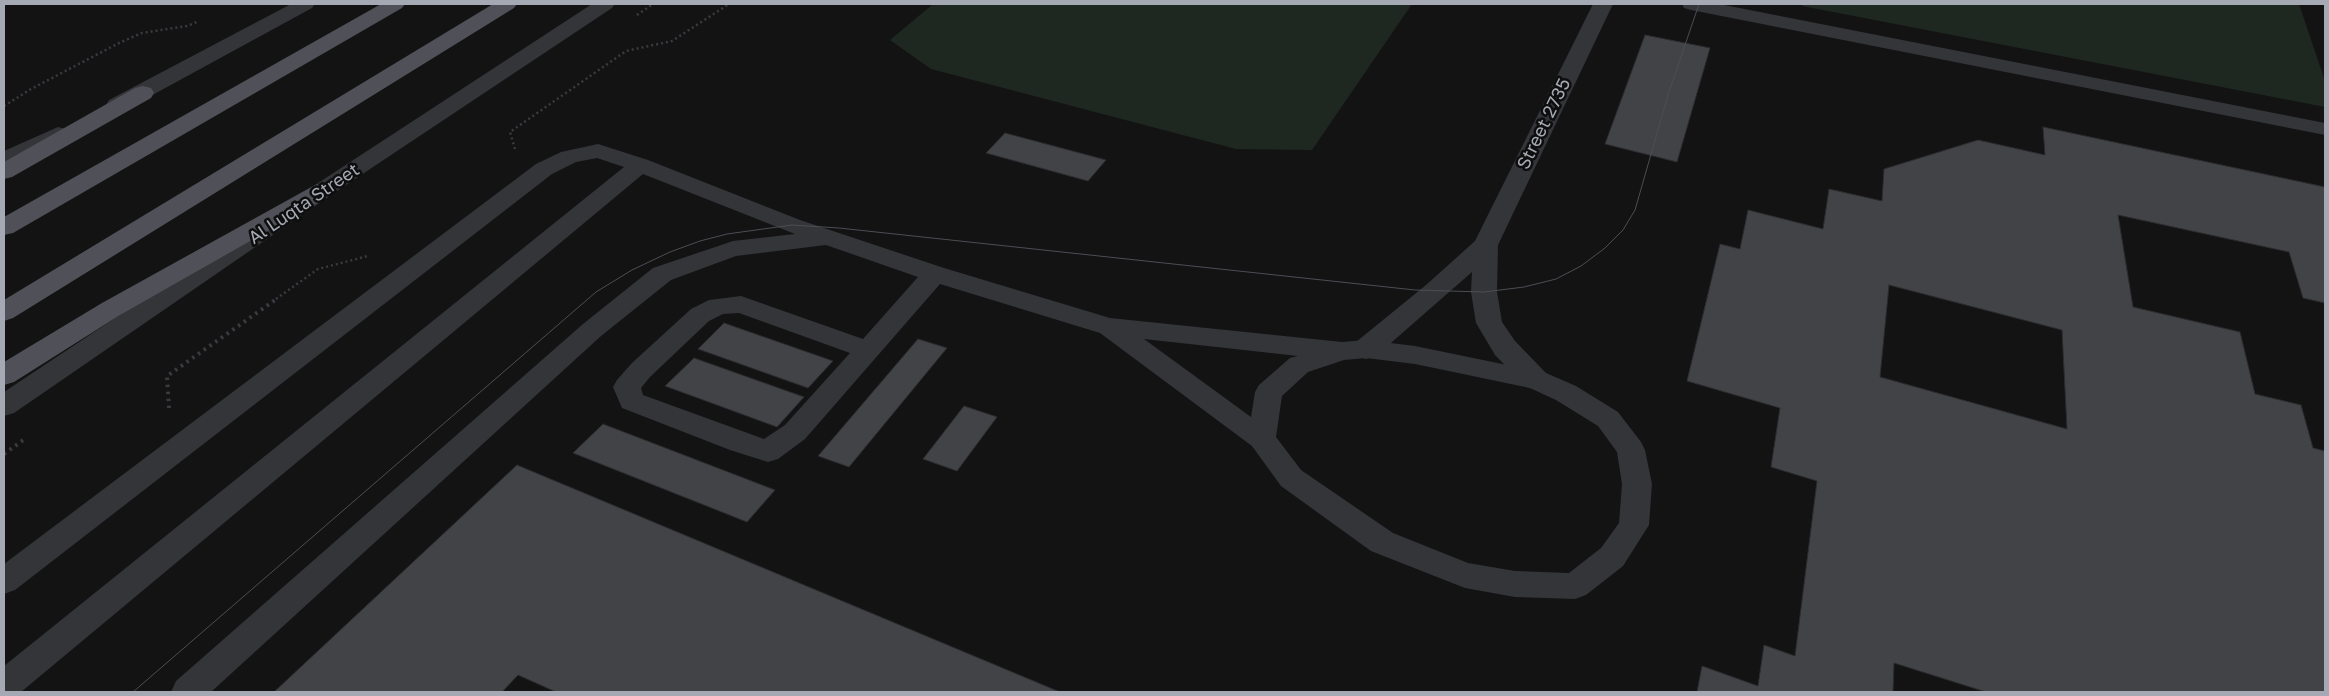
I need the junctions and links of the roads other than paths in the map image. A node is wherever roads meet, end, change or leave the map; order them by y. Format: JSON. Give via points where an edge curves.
{"nodes":[{"id":1,"x":305,"y":4,"type":"edge"},
{"id":2,"x":395,"y":4,"type":"edge"},
{"id":3,"x":507,"y":4,"type":"edge"},
{"id":4,"x":605,"y":4,"type":"edge"},
{"id":5,"x":1603,"y":4,"type":"edge"},
{"id":6,"x":1691,"y":4,"type":"edge"},
{"id":7,"x":143,"y":93,"type":"junction"},
{"id":8,"x":2325,"y":129,"type":"edge"},
{"id":9,"x":4,"y":160,"type":"edge"},
{"id":10,"x":640,"y":165,"type":"junction"},
{"id":11,"x":4,"y":172,"type":"edge"},
{"id":12,"x":323,"y":190,"type":"junction"},
{"id":13,"x":4,"y":226,"type":"edge"},
{"id":14,"x":833,"y":238,"type":"junction"},
{"id":15,"x":1485,"y":245,"type":"junction"},
{"id":16,"x":935,"y":274,"type":"junction"},
{"id":17,"x":4,"y":312,"type":"edge"},
{"id":18,"x":1110,"y":327,"type":"junction"},
{"id":19,"x":868,"y":350,"type":"junction"},
{"id":20,"x":1354,"y":350,"type":"junction"},
{"id":21,"x":4,"y":375,"type":"edge"},
{"id":22,"x":1536,"y":380,"type":"junction"},
{"id":23,"x":4,"y":406,"type":"edge"},
{"id":24,"x":1262,"y":439,"type":"junction"},
{"id":25,"x":4,"y":581,"type":"edge"},
{"id":26,"x":4,"y":686,"type":"edge"},
{"id":27,"x":188,"y":692,"type":"edge"}],
"edges":[{"from":1,"to":7,"type":"street"},
{"from":2,"to":13,"type":"main road"},
{"from":3,"to":17,"type":"main road"},
{"from":4,"to":12,"type":"street","name":"Al Luqta Street"},
{"from":5,"to":15,"type":"street","name":"Street 2735"},
{"from":6,"to":8,"type":"lane"},
{"from":7,"to":9,"type":"street"},
{"from":7,"to":11,"type":"main road"},
{"from":10,"to":14,"type":"lane"},
{"from":10,"to":25,"type":"lane","via":[[598,151],[569,157],[544,169]]},
{"from":10,"to":26,"type":"lane"},
{"from":12,"to":21,"type":"main road","via":[[111,309]]},
{"from":12,"to":23,"type":"street","name":"Al Luqta Street"},
{"from":14,"to":16,"type":"lane"},
{"from":14,"to":27,"type":"lane","via":[[733,249],[662,274],[584,337]]},
{"from":15,"to":20,"type":"street","name":"Street 2735","via":[[1435,291]]},
{"from":15,"to":22,"type":"street","name":"Street 2735","via":[[1484,292],[1489,323],[1505,348]]},
{"from":16,"to":18,"type":"lane"},
{"from":16,"to":19,"type":"lane"},
{"from":18,"to":20,"type":"lane"},
{"from":18,"to":24,"type":"lane"},
{"from":19,"to":19,"type":"lane","via":[[795,432],[768,451],[632,401],[627,386],[700,315],[718,306],[740,304]]},
{"from":20,"to":22,"type":"lane","via":[[1415,355]]},
{"from":20,"to":24,"type":"lane","via":[[1299,365],[1269,392]]},
{"from":22,"to":24,"type":"lane","via":[[1566,393],[1608,419],[1631,450],[1637,484],[1634,525],[1612,557],[1575,586],[1515,584],[1465,575],[1382,542],[1291,478]]}]}
